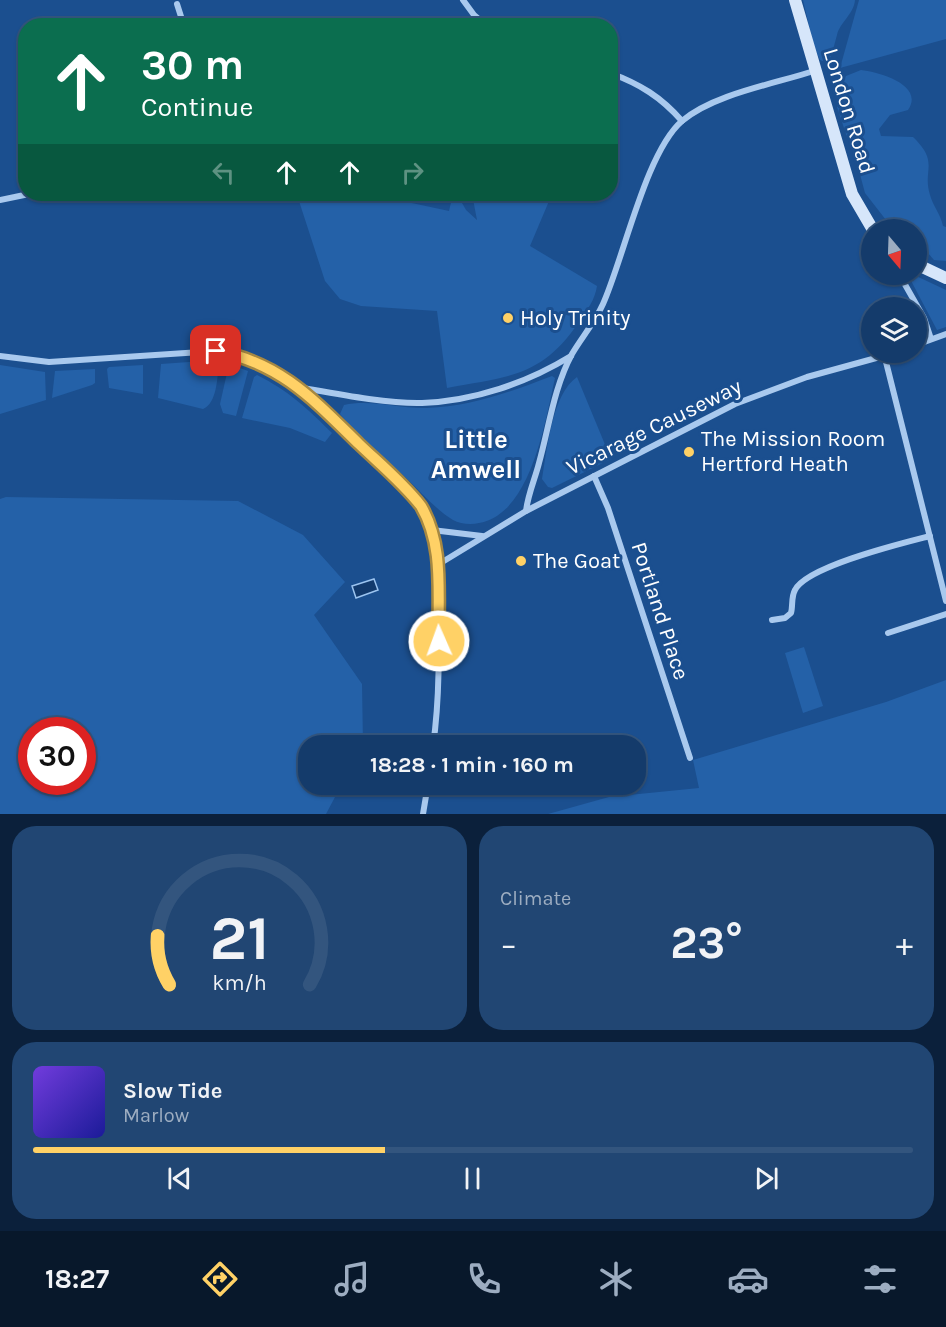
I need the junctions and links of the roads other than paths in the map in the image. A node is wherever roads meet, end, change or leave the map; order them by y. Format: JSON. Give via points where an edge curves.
{"nodes":[{"id":1,"x":463,"y":0,"type":"edge"},
{"id":2,"x":795,"y":0,"type":"edge"},
{"id":3,"x":177,"y":4,"type":"dead end"},
{"id":4,"x":181,"y":18,"type":"edge"},
{"id":5,"x":478,"y":18,"type":"edge"},
{"id":6,"x":814,"y":71,"type":"junction"},
{"id":7,"x":618,"y":76,"type":"edge"},
{"id":8,"x":682,"y":121,"type":"junction"},
{"id":9,"x":18,"y":196,"type":"edge"},
{"id":10,"x":0,"y":200,"type":"edge"},
{"id":11,"x":867,"y":219,"type":"edge"},
{"id":12,"x":927,"y":269,"type":"edge"},
{"id":13,"x":946,"y":278,"type":"edge"},
{"id":14,"x":905,"y":285,"type":"edge"},
{"id":15,"x":946,"y":334,"type":"edge"},
{"id":16,"x":932,"y":339,"type":"junction"},
{"id":17,"x":927,"y":341,"type":"edge"},
{"id":18,"x":572,"y":355,"type":"junction"},
{"id":19,"x":0,"y":356,"type":"edge"},
{"id":20,"x":864,"y":363,"type":"edge"},
{"id":21,"x":886,"y":363,"type":"edge"},
{"id":22,"x":302,"y":388,"type":"junction"},
{"id":23,"x":594,"y":476,"type":"junction"},
{"id":24,"x":526,"y":511,"type":"junction"},
{"id":25,"x":432,"y":530,"type":"junction"},
{"id":26,"x":482,"y":536,"type":"junction"},
{"id":27,"x":930,"y":536,"type":"junction"},
{"id":28,"x":439,"y":564,"type":"junction"},
{"id":29,"x":946,"y":601,"type":"edge"},
{"id":30,"x":946,"y":614,"type":"edge"},
{"id":31,"x":772,"y":621,"type":"dead end"},
{"id":32,"x":888,"y":633,"type":"dead end"},
{"id":33,"x":434,"y":735,"type":"edge"},
{"id":34,"x":690,"y":758,"type":"dead end"},
{"id":35,"x":426,"y":795,"type":"edge"},
{"id":36,"x":423,"y":814,"type":"edge"}],
"edges":[{"from":1,"to":5,"type":"street"},
{"from":2,"to":6,"type":"main road","name":"London Road"},
{"from":3,"to":4,"type":"street"},
{"from":6,"to":8,"type":"street","via":[[716,102]]},
{"from":6,"to":11,"type":"main road","name":"London Road","via":[[852,194]]},
{"from":7,"to":8,"type":"street","via":[[648,89]]},
{"from":8,"to":18,"type":"street","via":[[655,163],[603,304]]},
{"from":9,"to":10,"type":"street"},
{"from":12,"to":13,"type":"main road"},
{"from":14,"to":16,"type":"street"},
{"from":15,"to":16,"type":"street"},
{"from":16,"to":17,"type":"street"},
{"from":18,"to":22,"type":"street","via":[[535,376],[457,399],[421,403]]},
{"from":18,"to":24,"type":"street","via":[[556,393]]},
{"from":19,"to":22,"type":"street","via":[[50,362],[216,351],[242,357]]},
{"from":20,"to":23,"type":"street","name":"Vicarage Causeway","via":[[807,377],[745,400]]},
{"from":21,"to":27,"type":"street"},
{"from":22,"to":25,"type":"street","via":[[412,494]]},
{"from":23,"to":24,"type":"street","name":"Vicarage Causeway"},
{"from":23,"to":34,"type":"street","name":"Portland Place","via":[[614,525]]},
{"from":24,"to":26,"type":"street","name":"Vicarage Causeway"},
{"from":25,"to":26,"type":"street"},
{"from":25,"to":28,"type":"street"},
{"from":26,"to":28,"type":"street","name":"Vicarage Causeway"},
{"from":27,"to":29,"type":"street"},
{"from":27,"to":31,"type":"street","via":[[803,580],[795,589],[791,613]]},
{"from":28,"to":33,"type":"street","via":[[440,664]]},
{"from":30,"to":32,"type":"street"},
{"from":35,"to":36,"type":"street"}]}
